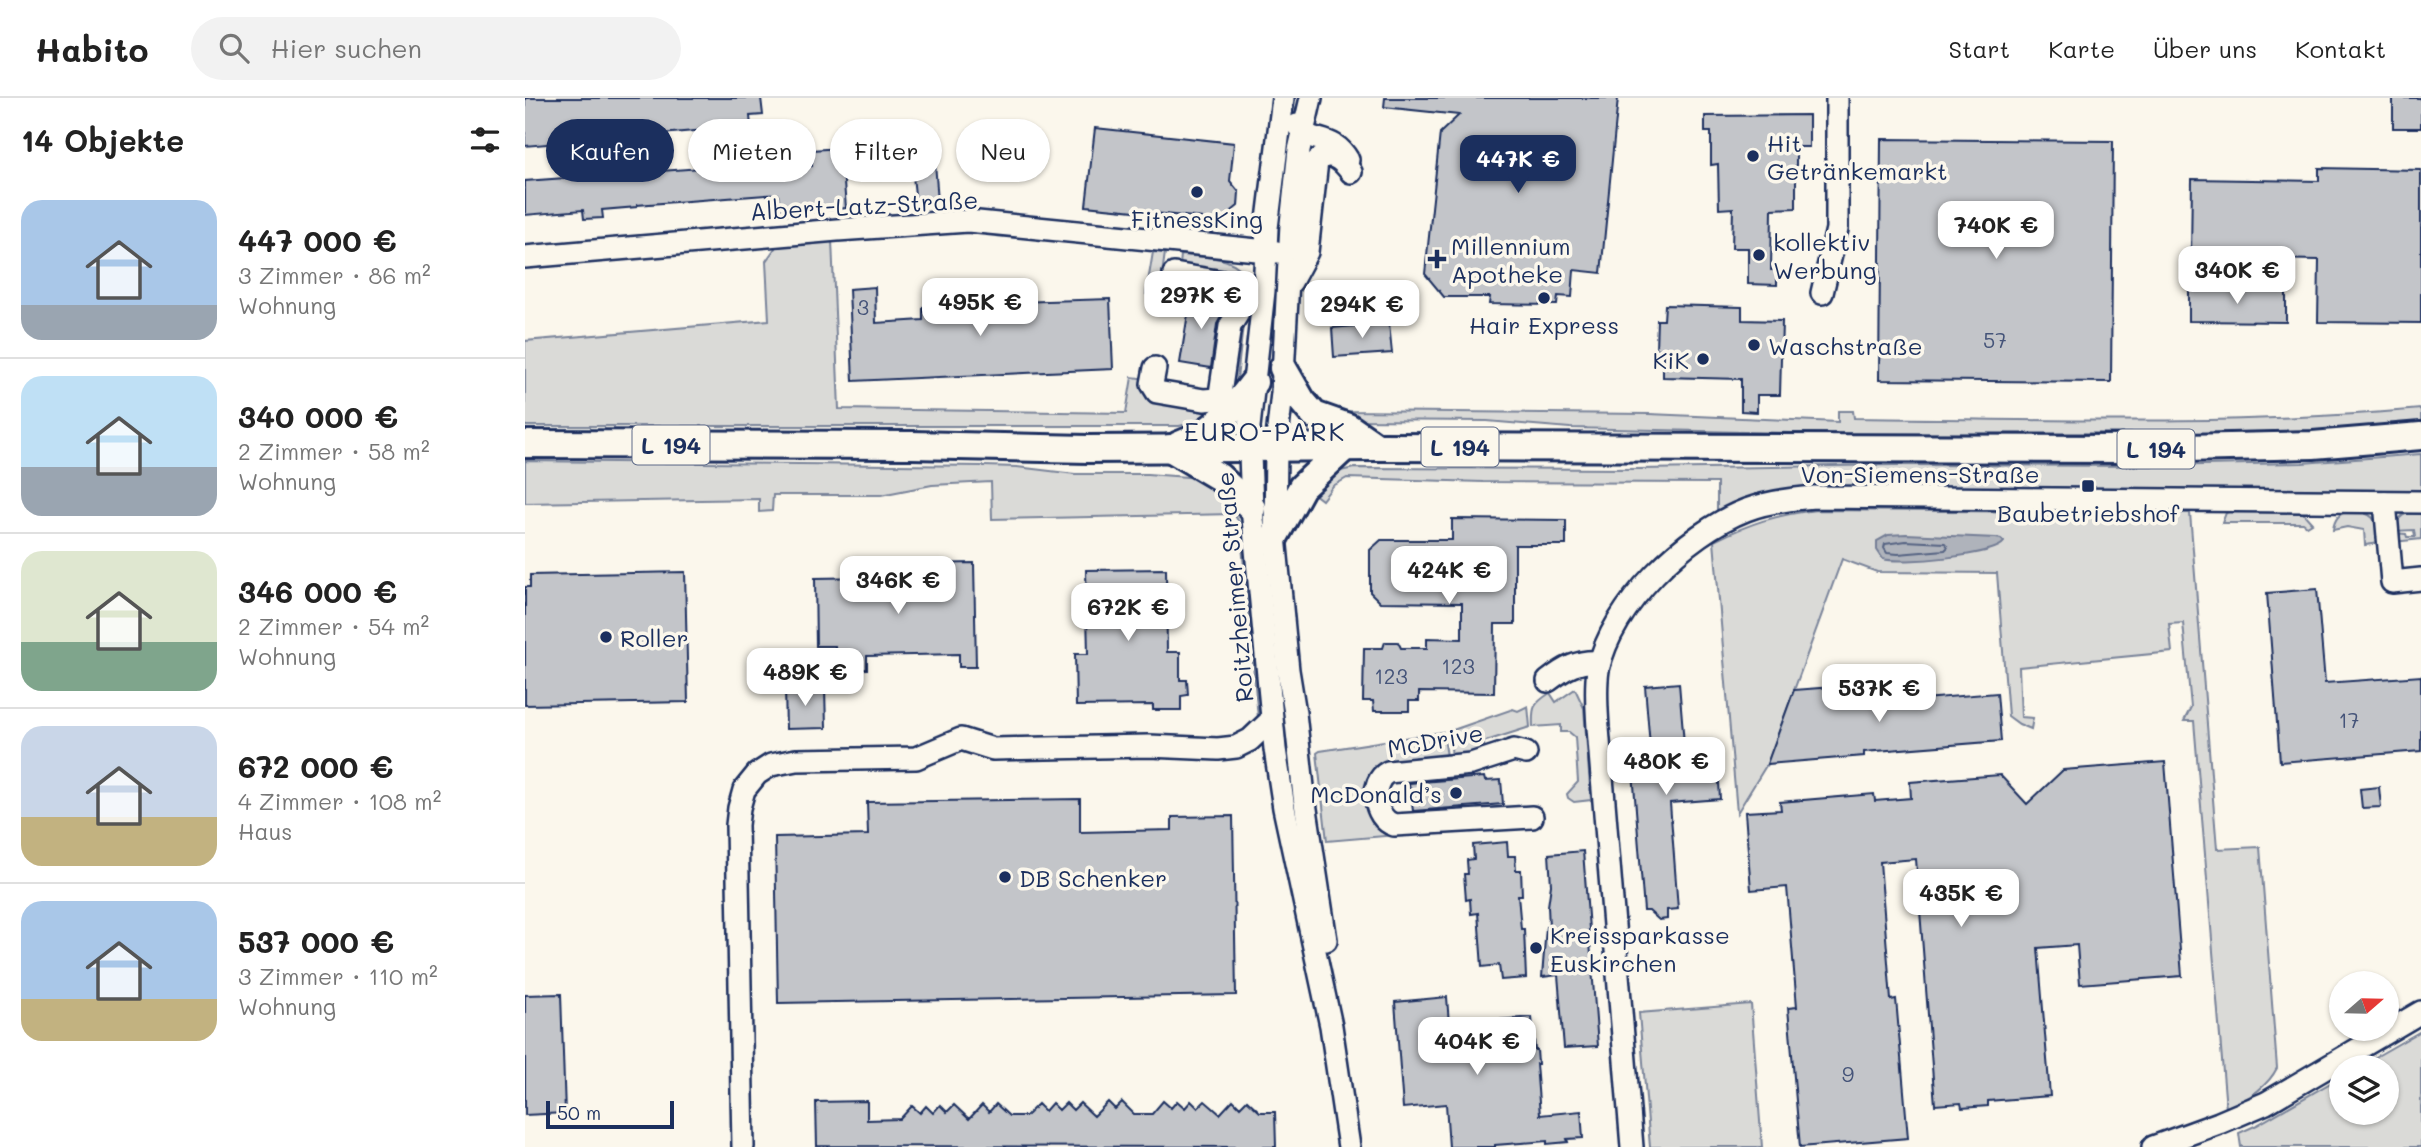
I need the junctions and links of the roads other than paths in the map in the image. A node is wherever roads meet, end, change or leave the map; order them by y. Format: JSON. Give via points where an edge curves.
{"nodes":[{"id":1,"x":1284,"y":98,"type":"edge"},
{"id":2,"x":1311,"y":98,"type":"edge"},
{"id":3,"x":1837,"y":98,"type":"edge"},
{"id":4,"x":1304,"y":134,"type":"junction"},
{"id":5,"x":1266,"y":251,"type":"junction"},
{"id":6,"x":1290,"y":253,"type":"junction"},
{"id":7,"x":525,"y":257,"type":"edge"},
{"id":8,"x":1174,"y":274,"type":"dead end"},
{"id":9,"x":1289,"y":287,"type":"junction"},
{"id":10,"x":1822,"y":293,"type":"dead end"},
{"id":11,"x":1155,"y":368,"type":"dead end"},
{"id":12,"x":1283,"y":368,"type":"junction"},
{"id":13,"x":1254,"y":382,"type":"junction"},
{"id":14,"x":2421,"y":436,"type":"edge"},
{"id":15,"x":525,"y":444,"type":"edge"},
{"id":16,"x":1249,"y":447,"type":"junction"},
{"id":17,"x":1276,"y":447,"type":"junction"},
{"id":18,"x":1345,"y":447,"type":"junction"},
{"id":19,"x":1377,"y":447,"type":"junction"},
{"id":20,"x":1170,"y":448,"type":"junction"},
{"id":21,"x":2385,"y":502,"type":"junction"},
{"id":22,"x":2421,"y":502,"type":"edge"},
{"id":23,"x":1252,"y":508,"type":"junction"},
{"id":24,"x":1275,"y":536,"type":"junction"},
{"id":25,"x":2421,"y":579,"type":"edge"},
{"id":26,"x":1600,"y":662,"type":"junction"},
{"id":27,"x":1548,"y":681,"type":"dead end"},
{"id":28,"x":1271,"y":720,"type":"junction"},
{"id":29,"x":1527,"y":753,"type":"dead end"},
{"id":30,"x":1532,"y":817,"type":"dead end"},
{"id":31,"x":2421,"y":1012,"type":"edge"},
{"id":32,"x":1331,"y":1026,"type":"junction"},
{"id":33,"x":743,"y":1147,"type":"edge"},
{"id":34,"x":1349,"y":1147,"type":"edge"},
{"id":35,"x":1632,"y":1147,"type":"edge"},
{"id":36,"x":2153,"y":1147,"type":"edge"}],
"edges":[{"from":1,"to":4,"type":"street"},
{"from":1,"to":5,"type":"street","name":"Roitzheimer Straße"},
{"from":2,"to":4,"type":"street","name":"Roitzheimer Straße"},
{"from":3,"to":10,"type":"street","via":[[1837,229]]},
{"from":4,"to":6,"type":"street","name":"Roitzheimer Straße","via":[[1294,186]]},
{"from":4,"to":9,"type":"street","via":[[1334,143],[1351,172],[1339,158],[1324,156],[1317,161],[1307,251]]},
{"from":5,"to":6,"type":"street","name":"Albert-Latz-Straße"},
{"from":5,"to":7,"type":"street","name":"Albert-Latz-Straße","via":[[968,221]]},
{"from":5,"to":13,"type":"street","name":"Roitzheimer Straße"},
{"from":6,"to":9,"type":"street","name":"Roitzheimer Straße"},
{"from":8,"to":11,"type":"street","via":[[1235,284],[1241,294],[1238,311],[1230,327],[1216,399],[1157,392],[1152,384]]},
{"from":9,"to":12,"type":"street","name":"Roitzheimer Straße"},
{"from":12,"to":17,"type":"street","name":"Roitzheimer Straße"},
{"from":12,"to":19,"type":"main road","via":[[1314,415],[1348,427]]},
{"from":13,"to":16,"type":"street","name":"Roitzheimer Straße"},
{"from":13,"to":20,"type":"main road","number":"L 194","via":[[1219,423]]},
{"from":14,"to":19,"type":"main road","number":"L 194","via":[[2167,449]]},
{"from":15,"to":20,"type":"main road","number":"L 194"},
{"from":16,"to":17,"type":"main road","number":"L 194"},
{"from":16,"to":20,"type":"main road","number":"L 194"},
{"from":16,"to":23,"type":"street","name":"Roitzheimer Straße"},
{"from":17,"to":18,"type":"main road","number":"L 194"},
{"from":17,"to":24,"type":"street","name":"Roitzheimer Straße"},
{"from":18,"to":19,"type":"main road","number":"L 194"},
{"from":18,"to":24,"type":"main road","via":[[1302,487]]},
{"from":20,"to":23,"type":"main road","via":[[1224,481]]},
{"from":21,"to":22,"type":"street","name":"Von-Siemens-Straße"},
{"from":21,"to":25,"type":"street","via":[[2392,582]]},
{"from":21,"to":26,"type":"street","name":"Von-Siemens-Straße","via":[[1851,496],[1772,503],[1725,519],[1669,561],[1624,611]]},
{"from":23,"to":28,"type":"street","name":"Roitzheimer Straße"},
{"from":24,"to":32,"type":"street","name":"Roitzheimer Straße","via":[[1304,796],[1330,963]]},
{"from":26,"to":27,"type":"street","via":[[1573,664]]},
{"from":26,"to":35,"type":"street","name":"Von-Siemens-Straße","via":[[1599,741]]},
{"from":28,"to":32,"type":"street","name":"Roitzheimer Straße","via":[[1284,808]]},
{"from":28,"to":33,"type":"street","via":[[1250,740],[1224,749],[993,749],[961,738],[916,758],[783,761],[757,774],[744,790],[737,825]]},
{"from":29,"to":30,"type":"street","name":"McDrive","via":[[1514,750],[1471,764],[1388,772],[1378,782],[1377,810],[1384,821],[1394,825]]},
{"from":31,"to":36,"type":"street","via":[[2266,1102]]},
{"from":32,"to":34,"type":"street","name":"Roitzheimer Straße"}]}
